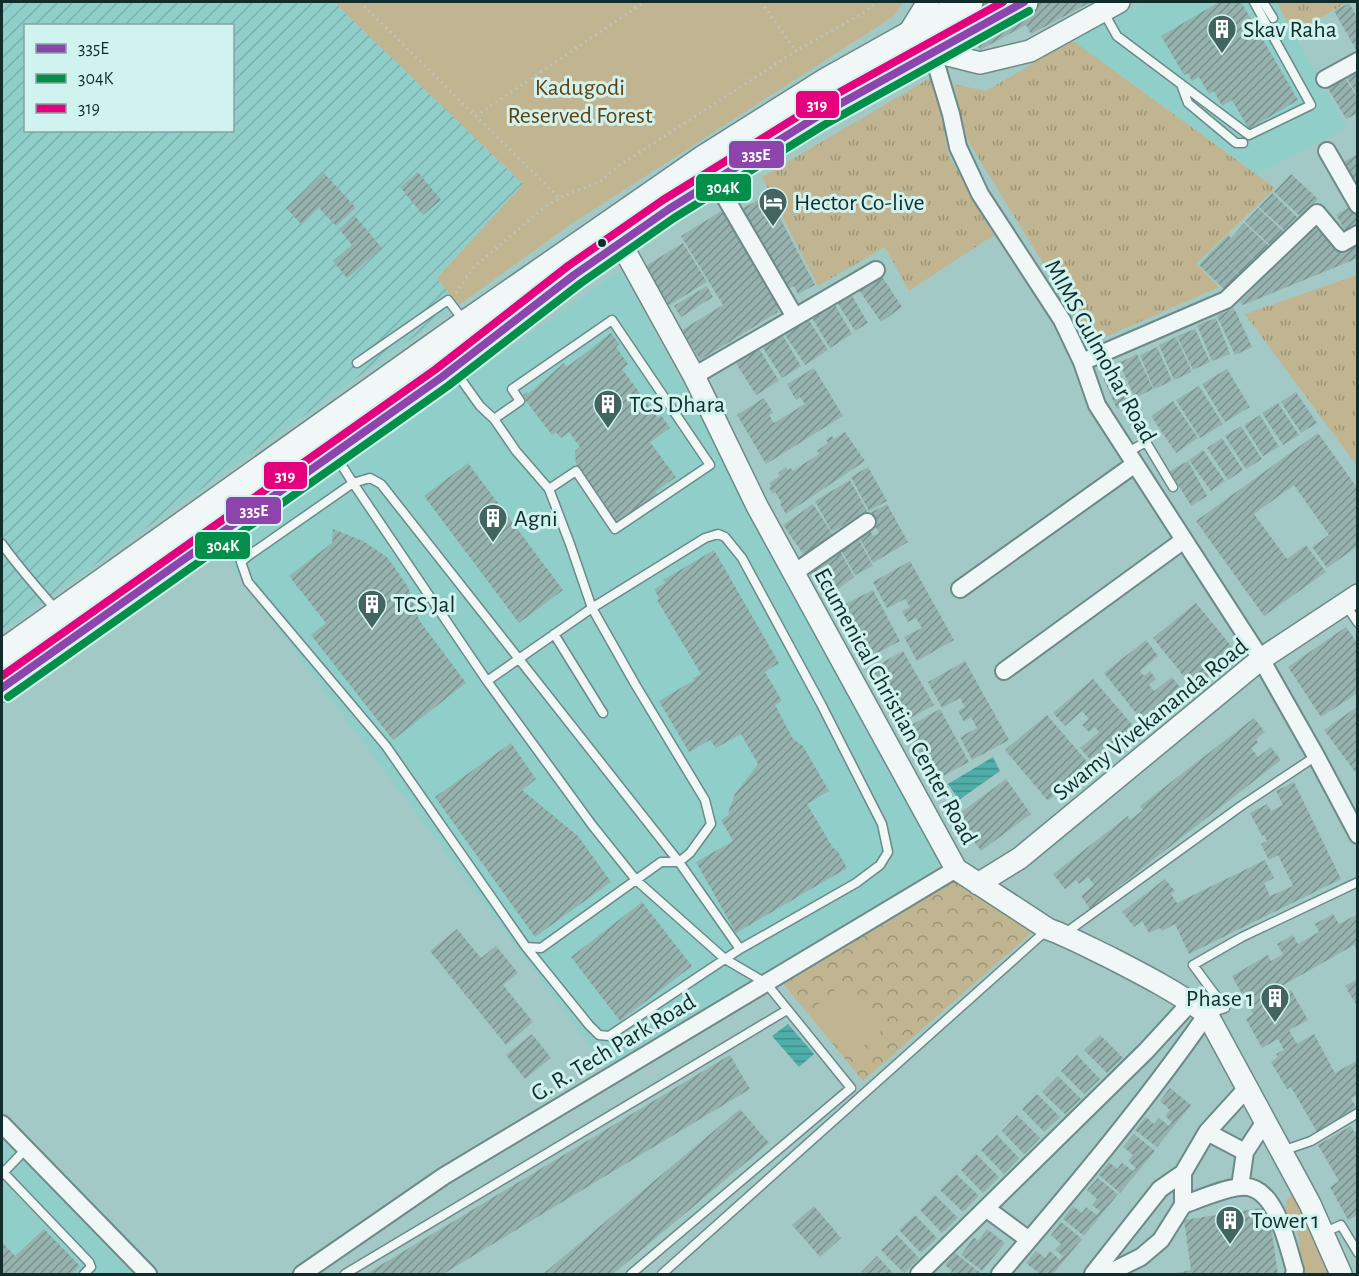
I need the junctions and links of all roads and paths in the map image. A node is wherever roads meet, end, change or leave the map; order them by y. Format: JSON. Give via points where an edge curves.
{"nodes":[{"id":1,"x":360,"y":2,"type":"edge"},
{"id":2,"x":644,"y":2,"type":"edge"},
{"id":3,"x":761,"y":2,"type":"edge"},
{"id":4,"x":878,"y":2,"type":"edge"},
{"id":5,"x":928,"y":2,"type":"edge"},
{"id":6,"x":969,"y":2,"type":"edge"},
{"id":7,"x":1024,"y":2,"type":"edge"},
{"id":8,"x":1254,"y":2,"type":"edge"},
{"id":9,"x":1263,"y":2,"type":"edge"},
{"id":10,"x":1111,"y":6,"type":"edge"},
{"id":11,"x":1273,"y":18,"type":"dead end"},
{"id":12,"x":907,"y":36,"type":"junction"},
{"id":13,"x":796,"y":51,"type":"junction"},
{"id":14,"x":932,"y":51,"type":"junction"},
{"id":15,"x":1358,"y":61,"type":"edge"},
{"id":16,"x":1325,"y":79,"type":"dead end"},
{"id":17,"x":1180,"y":83,"type":"junction"},
{"id":18,"x":476,"y":116,"type":"junction"},
{"id":19,"x":1243,"y":143,"type":"dead end"},
{"id":20,"x":1327,"y":151,"type":"dead end"},
{"id":21,"x":715,"y":180,"type":"junction"},
{"id":22,"x":559,"y":198,"type":"junction"},
{"id":23,"x":1358,"y":205,"type":"edge"},
{"id":24,"x":1358,"y":234,"type":"edge"},
{"id":25,"x":620,"y":242,"type":"junction"},
{"id":26,"x":876,"y":270,"type":"dead end"},
{"id":27,"x":448,"y":300,"type":"junction"},
{"id":28,"x":795,"y":317,"type":"junction"},
{"id":29,"x":466,"y":324,"type":"junction"},
{"id":30,"x":1082,"y":362,"type":"junction"},
{"id":31,"x":357,"y":363,"type":"dead end"},
{"id":32,"x":453,"y":368,"type":"junction"},
{"id":33,"x":694,"y":376,"type":"junction"},
{"id":34,"x":1130,"y":410,"type":"dead end"},
{"id":35,"x":494,"y":419,"type":"junction"},
{"id":36,"x":1146,"y":442,"type":"junction"},
{"id":37,"x":334,"y":454,"type":"junction"},
{"id":38,"x":1132,"y":458,"type":"junction"},
{"id":39,"x":353,"y":483,"type":"junction"},
{"id":40,"x":1173,"y":487,"type":"dead end"},
{"id":41,"x":549,"y":489,"type":"junction"},
{"id":42,"x":867,"y":522,"type":"dead end"},
{"id":43,"x":1184,"y":540,"type":"junction"},
{"id":44,"x":2,"y":544,"type":"edge"},
{"id":45,"x":794,"y":573,"type":"junction"},
{"id":46,"x":960,"y":589,"type":"dead end"},
{"id":47,"x":1351,"y":600,"type":"edge"},
{"id":48,"x":592,"y":608,"type":"junction"},
{"id":49,"x":59,"y":613,"type":"junction"},
{"id":50,"x":1358,"y":623,"type":"edge"},
{"id":51,"x":554,"y":634,"type":"junction"},
{"id":52,"x":77,"y":635,"type":"junction"},
{"id":53,"x":2,"y":654,"type":"edge"},
{"id":54,"x":518,"y":659,"type":"junction"},
{"id":55,"x":1261,"y":659,"type":"junction"},
{"id":56,"x":1004,"y":670,"type":"dead end"},
{"id":57,"x":487,"y":681,"type":"junction"},
{"id":58,"x":2,"y":688,"type":"edge"},
{"id":59,"x":603,"y":712,"type":"dead end"},
{"id":60,"x":1316,"y":756,"type":"junction"},
{"id":61,"x":1358,"y":835,"type":"edge"},
{"id":62,"x":679,"y":862,"type":"junction"},
{"id":63,"x":956,"y":869,"type":"junction"},
{"id":64,"x":636,"y":880,"type":"junction"},
{"id":65,"x":1358,"y":882,"type":"edge"},
{"id":66,"x":978,"y":884,"type":"junction"},
{"id":67,"x":1056,"y":932,"type":"junction"},
{"id":68,"x":526,"y":947,"type":"junction"},
{"id":69,"x":740,"y":949,"type":"junction"},
{"id":70,"x":725,"y":959,"type":"junction"},
{"id":71,"x":766,"y":983,"type":"junction"},
{"id":72,"x":1199,"y":1008,"type":"junction"},
{"id":73,"x":787,"y":1010,"type":"junction"},
{"id":74,"x":1247,"y":1088,"type":"junction"},
{"id":75,"x":1358,"y":1113,"type":"edge"},
{"id":76,"x":1266,"y":1120,"type":"junction"},
{"id":77,"x":2,"y":1126,"type":"edge"},
{"id":78,"x":1207,"y":1132,"type":"junction"},
{"id":79,"x":26,"y":1149,"type":"junction"},
{"id":80,"x":1281,"y":1151,"type":"junction"},
{"id":81,"x":1245,"y":1152,"type":"junction"},
{"id":82,"x":2,"y":1173,"type":"edge"},
{"id":83,"x":1183,"y":1173,"type":"junction"},
{"id":84,"x":1240,"y":1187,"type":"junction"},
{"id":85,"x":1183,"y":1205,"type":"junction"},
{"id":86,"x":987,"y":1209,"type":"junction"},
{"id":87,"x":1323,"y":1234,"type":"junction"},
{"id":88,"x":1029,"y":1240,"type":"junction"},
{"id":89,"x":1358,"y":1253,"type":"edge"},
{"id":90,"x":84,"y":1275,"type":"edge"},
{"id":91,"x":148,"y":1275,"type":"edge"},
{"id":92,"x":302,"y":1275,"type":"edge"},
{"id":93,"x":345,"y":1275,"type":"edge"},
{"id":94,"x":632,"y":1275,"type":"edge"},
{"id":95,"x":662,"y":1275,"type":"edge"},
{"id":96,"x":919,"y":1275,"type":"edge"},
{"id":97,"x":1000,"y":1275,"type":"edge"},
{"id":98,"x":1093,"y":1275,"type":"edge"},
{"id":99,"x":1107,"y":1275,"type":"edge"},
{"id":100,"x":1294,"y":1275,"type":"edge"},
{"id":101,"x":1341,"y":1275,"type":"edge"}],
"edges":[{"from":1,"to":18,"type":"path"},
{"from":2,"to":18,"type":"path"},
{"from":3,"to":13,"type":"path"},
{"from":4,"to":13,"type":"path"},
{"from":5,"to":12,"type":"street"},
{"from":6,"to":12,"type":"main road"},
{"from":7,"to":14,"type":"main road"},
{"from":8,"to":17,"type":"lane","via":[[1311,105],[1249,135]]},
{"from":9,"to":11,"type":"lane"},
{"from":10,"to":14,"type":"street","via":[[1030,51],[980,63]]},
{"from":10,"to":17,"type":"lane","via":[[1117,36]]},
{"from":12,"to":29,"type":"main road","via":[[747,130]]},
{"from":13,"to":22,"type":"path","via":[[601,181]]},
{"from":14,"to":21,"type":"main road"},
{"from":14,"to":30,"type":"street","name":"MIMS Gulmohar Road","via":[[958,147],[980,194],[1062,320]]},
{"from":15,"to":16,"type":"street"},
{"from":17,"to":19,"type":"lane","via":[[1188,103],[1236,143]]},
{"from":18,"to":22,"type":"path"},
{"from":20,"to":23,"type":"street"},
{"from":21,"to":25,"type":"main road"},
{"from":21,"to":28,"type":"street"},
{"from":22,"to":27,"type":"path","via":[[474,267]]},
{"from":24,"to":30,"type":"street","via":[[1342,243],[1317,213],[1226,300]]},
{"from":25,"to":32,"type":"main road"},
{"from":25,"to":33,"type":"street","name":"Ecumenical Christian Center Road"},
{"from":26,"to":28,"type":"street"},
{"from":27,"to":29,"type":"lane"},
{"from":27,"to":31,"type":"lane"},
{"from":28,"to":33,"type":"street"},
{"from":29,"to":49,"type":"main road"},
{"from":30,"to":38,"type":"street","name":"MIMS Gulmohar Road","via":[[1097,405]]},
{"from":32,"to":35,"type":"lane"},
{"from":32,"to":37,"type":"main road"},
{"from":33,"to":45,"type":"street","name":"Ecumenical Christian Center Road"},
{"from":34,"to":36,"type":"lane"},
{"from":35,"to":41,"type":"lane"},
{"from":35,"to":41,"type":"lane","via":[[520,401],[512,389],[612,320],[710,465],[615,530],[576,471]]},
{"from":36,"to":38,"type":"lane"},
{"from":36,"to":40,"type":"lane"},
{"from":37,"to":39,"type":"lane"},
{"from":37,"to":52,"type":"main road"},
{"from":38,"to":43,"type":"street","name":"MIMS Gulmohar Road"},
{"from":38,"to":46,"type":"street"},
{"from":39,"to":54,"type":"lane","via":[[370,478],[381,484]]},
{"from":39,"to":57,"type":"lane"},
{"from":39,"to":68,"type":"lane","via":[[248,556],[241,562],[244,572],[248,582],[386,746]]},
{"from":41,"to":48,"type":"lane"},
{"from":42,"to":45,"type":"street"},
{"from":43,"to":55,"type":"street","name":"MIMS Gulmohar Road"},
{"from":43,"to":56,"type":"street"},
{"from":44,"to":49,"type":"lane"},
{"from":45,"to":63,"type":"street","name":"Ecumenical Christian Center Road"},
{"from":47,"to":50,"type":"lane"},
{"from":47,"to":55,"type":"street","name":"Swamy Vivekananda Road"},
{"from":48,"to":51,"type":"lane"},
{"from":48,"to":62,"type":"lane","via":[[705,801],[711,825]]},
{"from":48,"to":69,"type":"lane","via":[[705,538],[718,534],[725,537],[742,558],[882,824],[888,852],[880,865]]},
{"from":49,"to":52,"type":"lane"},
{"from":49,"to":53,"type":"main road"},
{"from":51,"to":54,"type":"lane"},
{"from":51,"to":59,"type":"lane"},
{"from":52,"to":58,"type":"main road"},
{"from":54,"to":57,"type":"lane"},
{"from":54,"to":62,"type":"lane"},
{"from":55,"to":60,"type":"street","name":"MIMS Gulmohar Road"},
{"from":55,"to":66,"type":"street","name":"Swamy Vivekananda Road","via":[[1020,858]]},
{"from":57,"to":64,"type":"lane"},
{"from":60,"to":61,"type":"street","name":"MIMS Gulmohar Road"},
{"from":60,"to":67,"type":"lane"},
{"from":62,"to":64,"type":"lane","via":[[661,862]]},
{"from":62,"to":69,"type":"lane"},
{"from":63,"to":66,"type":"street","name":"Ecumenical Christian Center Road"},
{"from":63,"to":71,"type":"street","name":"G. R. Tech Park Road"},
{"from":64,"to":68,"type":"lane","via":[[541,948]]},
{"from":64,"to":70,"type":"lane"},
{"from":65,"to":72,"type":"lane","via":[[1193,965],[1225,1008]]},
{"from":66,"to":67,"type":"street","name":"Ecumenical Christian Center Road"},
{"from":67,"to":72,"type":"street","name":"Ecumenical Christian Center Road","via":[[1142,974]]},
{"from":67,"to":95,"type":"lane"},
{"from":68,"to":70,"type":"lane","via":[[598,1035],[609,1036]]},
{"from":69,"to":70,"type":"lane"},
{"from":70,"to":71,"type":"lane"},
{"from":71,"to":73,"type":"lane"},
{"from":71,"to":92,"type":"street","name":"G. R. Tech Park Road","via":[[444,1176]]},
{"from":72,"to":74,"type":"street"},
{"from":72,"to":86,"type":"street","via":[[1146,1051]]},
{"from":72,"to":88,"type":"street","via":[[1171,1065]]},
{"from":73,"to":93,"type":"lane"},
{"from":73,"to":94,"type":"lane","via":[[851,1088]]},
{"from":74,"to":76,"type":"street"},
{"from":74,"to":78,"type":"street"},
{"from":75,"to":80,"type":"lane","via":[[1311,1141]]},
{"from":76,"to":80,"type":"street"},
{"from":76,"to":81,"type":"street"},
{"from":77,"to":79,"type":"street"},
{"from":78,"to":81,"type":"street"},
{"from":78,"to":83,"type":"street"},
{"from":79,"to":82,"type":"lane"},
{"from":79,"to":91,"type":"street"},
{"from":80,"to":87,"type":"street"},
{"from":81,"to":84,"type":"street"},
{"from":82,"to":90,"type":"lane","via":[[89,1262],[91,1267]]},
{"from":83,"to":85,"type":"street"},
{"from":83,"to":98,"type":"street","via":[[1160,1189]]},
{"from":84,"to":85,"type":"street"},
{"from":84,"to":100,"type":"street","via":[[1259,1192],[1274,1208]]},
{"from":85,"to":99,"type":"street","via":[[1161,1240],[1141,1257]]},
{"from":86,"to":88,"type":"street"},
{"from":86,"to":96,"type":"street"},
{"from":87,"to":89,"type":"lane","via":[[1341,1225]]},
{"from":87,"to":101,"type":"street"},
{"from":88,"to":97,"type":"street"}]}
